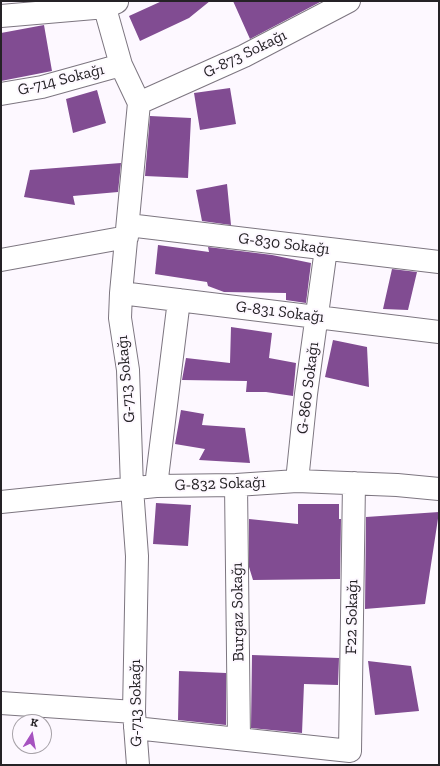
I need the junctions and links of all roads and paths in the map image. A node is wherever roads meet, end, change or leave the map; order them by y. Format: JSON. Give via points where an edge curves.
{"nodes":[{"id":1,"x":349,"y":1,"type":"edge"},
{"id":2,"x":109,"y":3,"type":"edge"},
{"id":3,"x":1,"y":16,"type":"edge"},
{"id":4,"x":120,"y":65,"type":"junction"},
{"id":5,"x":1,"y":94,"type":"edge"},
{"id":6,"x":139,"y":103,"type":"junction"},
{"id":7,"x":128,"y":231,"type":"junction"},
{"id":8,"x":326,"y":249,"type":"junction"},
{"id":9,"x":1,"y":260,"type":"edge"},
{"id":10,"x":439,"y":262,"type":"edge"},
{"id":11,"x":120,"y":293,"type":"junction"},
{"id":12,"x":179,"y":300,"type":"junction"},
{"id":13,"x":317,"y":316,"type":"junction"},
{"id":14,"x":439,"y":332,"type":"edge"},
{"id":15,"x":297,"y":480,"type":"junction"},
{"id":16,"x":354,"y":483,"type":"junction"},
{"id":17,"x":236,"y":485,"type":"junction"},
{"id":18,"x":156,"y":486,"type":"junction"},
{"id":19,"x":132,"y":488,"type":"junction"},
{"id":20,"x":439,"y":489,"type":"edge"},
{"id":21,"x":1,"y":502,"type":"edge"},
{"id":22,"x":1,"y":703,"type":"edge"},
{"id":23,"x":135,"y":720,"type":"junction"},
{"id":24,"x":239,"y":739,"type":"junction"},
{"id":25,"x":138,"y":765,"type":"edge"}],
"edges":[{"from":1,"to":6,"type":"street","name":"G-873 Sokağı","via":[[244,56]]},
{"from":2,"to":3,"type":"street"},
{"from":2,"to":4,"type":"street"},
{"from":4,"to":5,"type":"street","name":"G-714 Sokağı","via":[[42,87]]},
{"from":4,"to":6,"type":"street"},
{"from":6,"to":7,"type":"street","name":"G-713 Sokağı"},
{"from":7,"to":8,"type":"street","name":"G-830 Sokağı"},
{"from":7,"to":9,"type":"street","name":"G-830 Sokağı"},
{"from":7,"to":11,"type":"street","name":"G-713 Sokağı"},
{"from":8,"to":10,"type":"street","name":"G-830 Sokağı"},
{"from":8,"to":13,"type":"street","name":"G-860 Sokağı"},
{"from":11,"to":12,"type":"street","name":"G-831 Sokağı"},
{"from":11,"to":19,"type":"street","name":"G-713 Sokağı","via":[[120,318],[128,370]]},
{"from":12,"to":13,"type":"street","name":"G-831 Sokağı"},
{"from":12,"to":18,"type":"street"},
{"from":13,"to":14,"type":"street","name":"G-831 Sokağı"},
{"from":13,"to":15,"type":"street","name":"G-860 Sokağı"},
{"from":15,"to":16,"type":"street","name":"G-832 Sokağı"},
{"from":15,"to":17,"type":"street","name":"G-832 Sokağı"},
{"from":16,"to":20,"type":"street","name":"G-832 Sokağı"},
{"from":16,"to":24,"type":"street","name":"F22 Sokağı","via":[[350,751]]},
{"from":17,"to":18,"type":"street","name":"G-832 Sokağı"},
{"from":17,"to":24,"type":"street","name":"Burgaz Sokağı"},
{"from":18,"to":19,"type":"street","name":"G-832 Sokağı"},
{"from":19,"to":21,"type":"street","name":"G-832 Sokağı"},
{"from":19,"to":23,"type":"street","name":"G-713 Sokağı","via":[[137,556]]},
{"from":22,"to":23,"type":"street"},
{"from":23,"to":24,"type":"street"},
{"from":23,"to":25,"type":"street","name":"G-713 Sokağı"}]}
